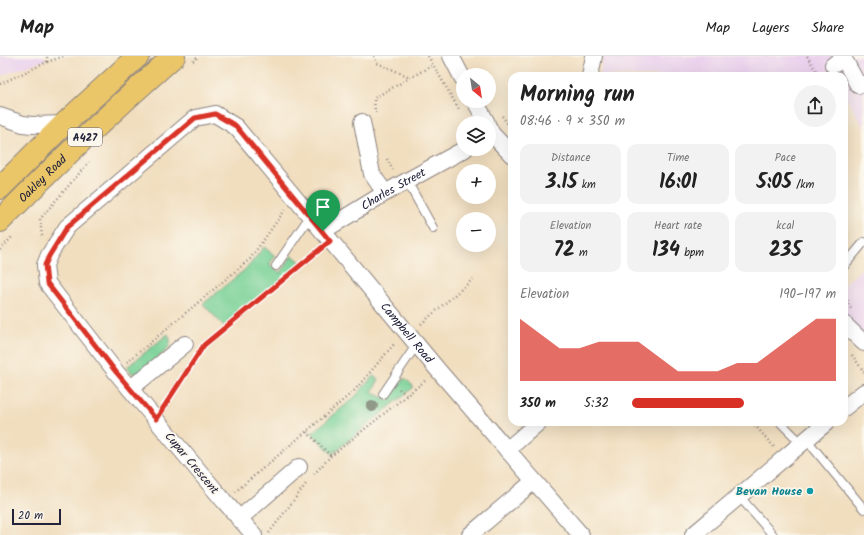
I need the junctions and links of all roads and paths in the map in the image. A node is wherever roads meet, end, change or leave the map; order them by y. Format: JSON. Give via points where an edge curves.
{"nodes":[{"id":1,"x":48,"y":56,"type":"edge"},
{"id":2,"x":64,"y":56,"type":"edge"},
{"id":3,"x":138,"y":56,"type":"edge"},
{"id":4,"x":199,"y":56,"type":"edge"},
{"id":5,"x":374,"y":56,"type":"edge"},
{"id":6,"x":428,"y":56,"type":"edge"},
{"id":7,"x":451,"y":56,"type":"edge"},
{"id":8,"x":594,"y":56,"type":"edge"},
{"id":9,"x":807,"y":56,"type":"edge"},
{"id":10,"x":182,"y":60,"type":"edge"},
{"id":11,"x":47,"y":62,"type":"junction"},
{"id":12,"x":433,"y":65,"type":"junction"},
{"id":13,"x":458,"y":68,"type":"edge"},
{"id":14,"x":839,"y":69,"type":"dead end"},
{"id":15,"x":591,"y":72,"type":"edge"},
{"id":16,"x":817,"y":72,"type":"edge"},
{"id":17,"x":843,"y":72,"type":"edge"},
{"id":18,"x":411,"y":77,"type":"junction"},
{"id":19,"x":848,"y":77,"type":"edge"},
{"id":20,"x":0,"y":84,"type":"edge"},
{"id":21,"x":864,"y":84,"type":"edge"},
{"id":22,"x":463,"y":115,"type":"dead end"},
{"id":23,"x":0,"y":116,"type":"edge"},
{"id":24,"x":369,"y":121,"type":"joint"},
{"id":25,"x":64,"y":124,"type":"junction"},
{"id":26,"x":496,"y":137,"type":"edge"},
{"id":27,"x":508,"y":150,"type":"edge"},
{"id":28,"x":456,"y":154,"type":"edge"},
{"id":29,"x":94,"y":156,"type":"dead end"},
{"id":30,"x":385,"y":157,"type":"dead end"},
{"id":31,"x":404,"y":182,"type":"junction"},
{"id":32,"x":0,"y":188,"type":"edge"},
{"id":33,"x":385,"y":193,"type":"junction"},
{"id":34,"x":294,"y":198,"type":"junction"},
{"id":35,"x":310,"y":216,"type":"junction"},
{"id":36,"x":0,"y":221,"type":"edge"},
{"id":37,"x":432,"y":228,"type":"dead end"},
{"id":38,"x":326,"y":236,"type":"junction"},
{"id":39,"x":864,"y":242,"type":"edge"},
{"id":40,"x":848,"y":261,"type":"edge"},
{"id":41,"x":45,"y":265,"type":"junction"},
{"id":42,"x":276,"y":266,"type":"dead end"},
{"id":43,"x":473,"y":279,"type":"dead end"},
{"id":44,"x":848,"y":304,"type":"edge"},
{"id":45,"x":849,"y":319,"type":"edge"},
{"id":46,"x":411,"y":336,"type":"junction"},
{"id":47,"x":864,"y":343,"type":"edge"},
{"id":48,"x":185,"y":344,"type":"dead end"},
{"id":49,"x":850,"y":353,"type":"dead end"},
{"id":50,"x":438,"y":370,"type":"junction"},
{"id":51,"x":116,"y":372,"type":"junction"},
{"id":52,"x":864,"y":372,"type":"edge"},
{"id":53,"x":130,"y":389,"type":"junction"},
{"id":54,"x":864,"y":392,"type":"edge"},
{"id":55,"x":384,"y":394,"type":"dead end"},
{"id":56,"x":848,"y":405,"type":"edge"},
{"id":57,"x":156,"y":419,"type":"junction"},
{"id":58,"x":534,"y":426,"type":"edge"},
{"id":59,"x":755,"y":426,"type":"edge"},
{"id":60,"x":785,"y":426,"type":"edge"},
{"id":61,"x":822,"y":426,"type":"edge"},
{"id":62,"x":308,"y":432,"type":"junction"},
{"id":63,"x":803,"y":441,"type":"junction"},
{"id":64,"x":507,"y":450,"type":"junction"},
{"id":65,"x":331,"y":456,"type":"junction"},
{"id":66,"x":783,"y":458,"type":"junction"},
{"id":67,"x":299,"y":467,"type":"dead end"},
{"id":68,"x":534,"y":482,"type":"junction"},
{"id":69,"x":739,"y":496,"type":"junction"},
{"id":70,"x":224,"y":501,"type":"junction"},
{"id":71,"x":864,"y":509,"type":"edge"},
{"id":72,"x":239,"y":519,"type":"junction"},
{"id":73,"x":254,"y":535,"type":"edge"},
{"id":74,"x":268,"y":535,"type":"edge"},
{"id":75,"x":470,"y":535,"type":"edge"},
{"id":76,"x":581,"y":535,"type":"edge"},
{"id":77,"x":693,"y":535,"type":"edge"},
{"id":78,"x":773,"y":535,"type":"edge"}],
"edges":[{"from":1,"to":11,"type":"path"},
{"from":2,"to":11,"type":"path"},
{"from":3,"to":25,"type":"highway","name":"Oakley Road","number":"A427"},
{"from":4,"to":10,"type":"path"},
{"from":5,"to":18,"type":"path","via":[[377,63]]},
{"from":6,"to":12,"type":"path"},
{"from":7,"to":13,"type":"street"},
{"from":8,"to":15,"type":"street"},
{"from":9,"to":16,"type":"path"},
{"from":10,"to":36,"type":"highway","name":"Oakley Road","number":"A427","via":[[122,102]]},
{"from":11,"to":20,"type":"path"},
{"from":12,"to":18,"type":"path"},
{"from":12,"to":22,"type":"path"},
{"from":14,"to":17,"type":"street"},
{"from":18,"to":24,"type":"path","via":[[374,98]]},
{"from":19,"to":21,"type":"street","via":[[858,85]]},
{"from":23,"to":25,"type":"street","via":[[23,124]]},
{"from":24,"to":33,"type":"street","via":[[372,174]]},
{"from":25,"to":32,"type":"highway","name":"Oakley Road","number":"A427"},
{"from":26,"to":27,"type":"street"},
{"from":28,"to":31,"type":"street","name":"Charles Street"},
{"from":29,"to":41,"type":"path","via":[[40,219]]},
{"from":30,"to":31,"type":"path"},
{"from":31,"to":33,"type":"street","name":"Charles Street"},
{"from":31,"to":37,"type":"lane"},
{"from":33,"to":38,"type":"street","name":"Charles Street"},
{"from":34,"to":35,"type":"street","name":"Campbell Road"},
{"from":34,"to":41,"type":"street","name":"Campbell Road","via":[[236,126],[215,114],[195,118],[67,227]]},
{"from":34,"to":51,"type":"path","via":[[250,259]]},
{"from":35,"to":38,"type":"street","name":"Campbell Road"},
{"from":35,"to":42,"type":"lane"},
{"from":38,"to":46,"type":"street","name":"Campbell Road"},
{"from":38,"to":57,"type":"path","via":[[204,345]]},
{"from":39,"to":40,"type":"lane"},
{"from":41,"to":51,"type":"street","name":"Cupar Crescent","via":[[47,283]]},
{"from":43,"to":46,"type":"path"},
{"from":44,"to":45,"type":"path"},
{"from":45,"to":47,"type":"street"},
{"from":46,"to":50,"type":"street","name":"Campbell Road"},
{"from":46,"to":55,"type":"lane"},
{"from":46,"to":62,"type":"path"},
{"from":48,"to":53,"type":"street"},
{"from":49,"to":52,"type":"path"},
{"from":50,"to":64,"type":"street","name":"Campbell Road"},
{"from":50,"to":65,"type":"path"},
{"from":51,"to":53,"type":"street","name":"Cupar Crescent"},
{"from":53,"to":57,"type":"street","name":"Cupar Crescent"},
{"from":54,"to":56,"type":"street"},
{"from":57,"to":70,"type":"street","name":"Cupar Crescent"},
{"from":58,"to":64,"type":"street"},
{"from":59,"to":66,"type":"path"},
{"from":60,"to":63,"type":"lane"},
{"from":61,"to":63,"type":"street"},
{"from":62,"to":65,"type":"path"},
{"from":62,"to":70,"type":"path"},
{"from":63,"to":66,"type":"street"},
{"from":63,"to":71,"type":"lane"},
{"from":64,"to":68,"type":"street","name":"Campbell Road"},
{"from":65,"to":74,"type":"path","via":[[310,478]]},
{"from":66,"to":69,"type":"street"},
{"from":67,"to":72,"type":"street"},
{"from":68,"to":75,"type":"street"},
{"from":68,"to":76,"type":"street","name":"Campbell Road"},
{"from":69,"to":77,"type":"street"},
{"from":69,"to":78,"type":"lane"},
{"from":70,"to":72,"type":"street","name":"Cupar Crescent"},
{"from":72,"to":73,"type":"street","name":"Cupar Crescent"}]}
